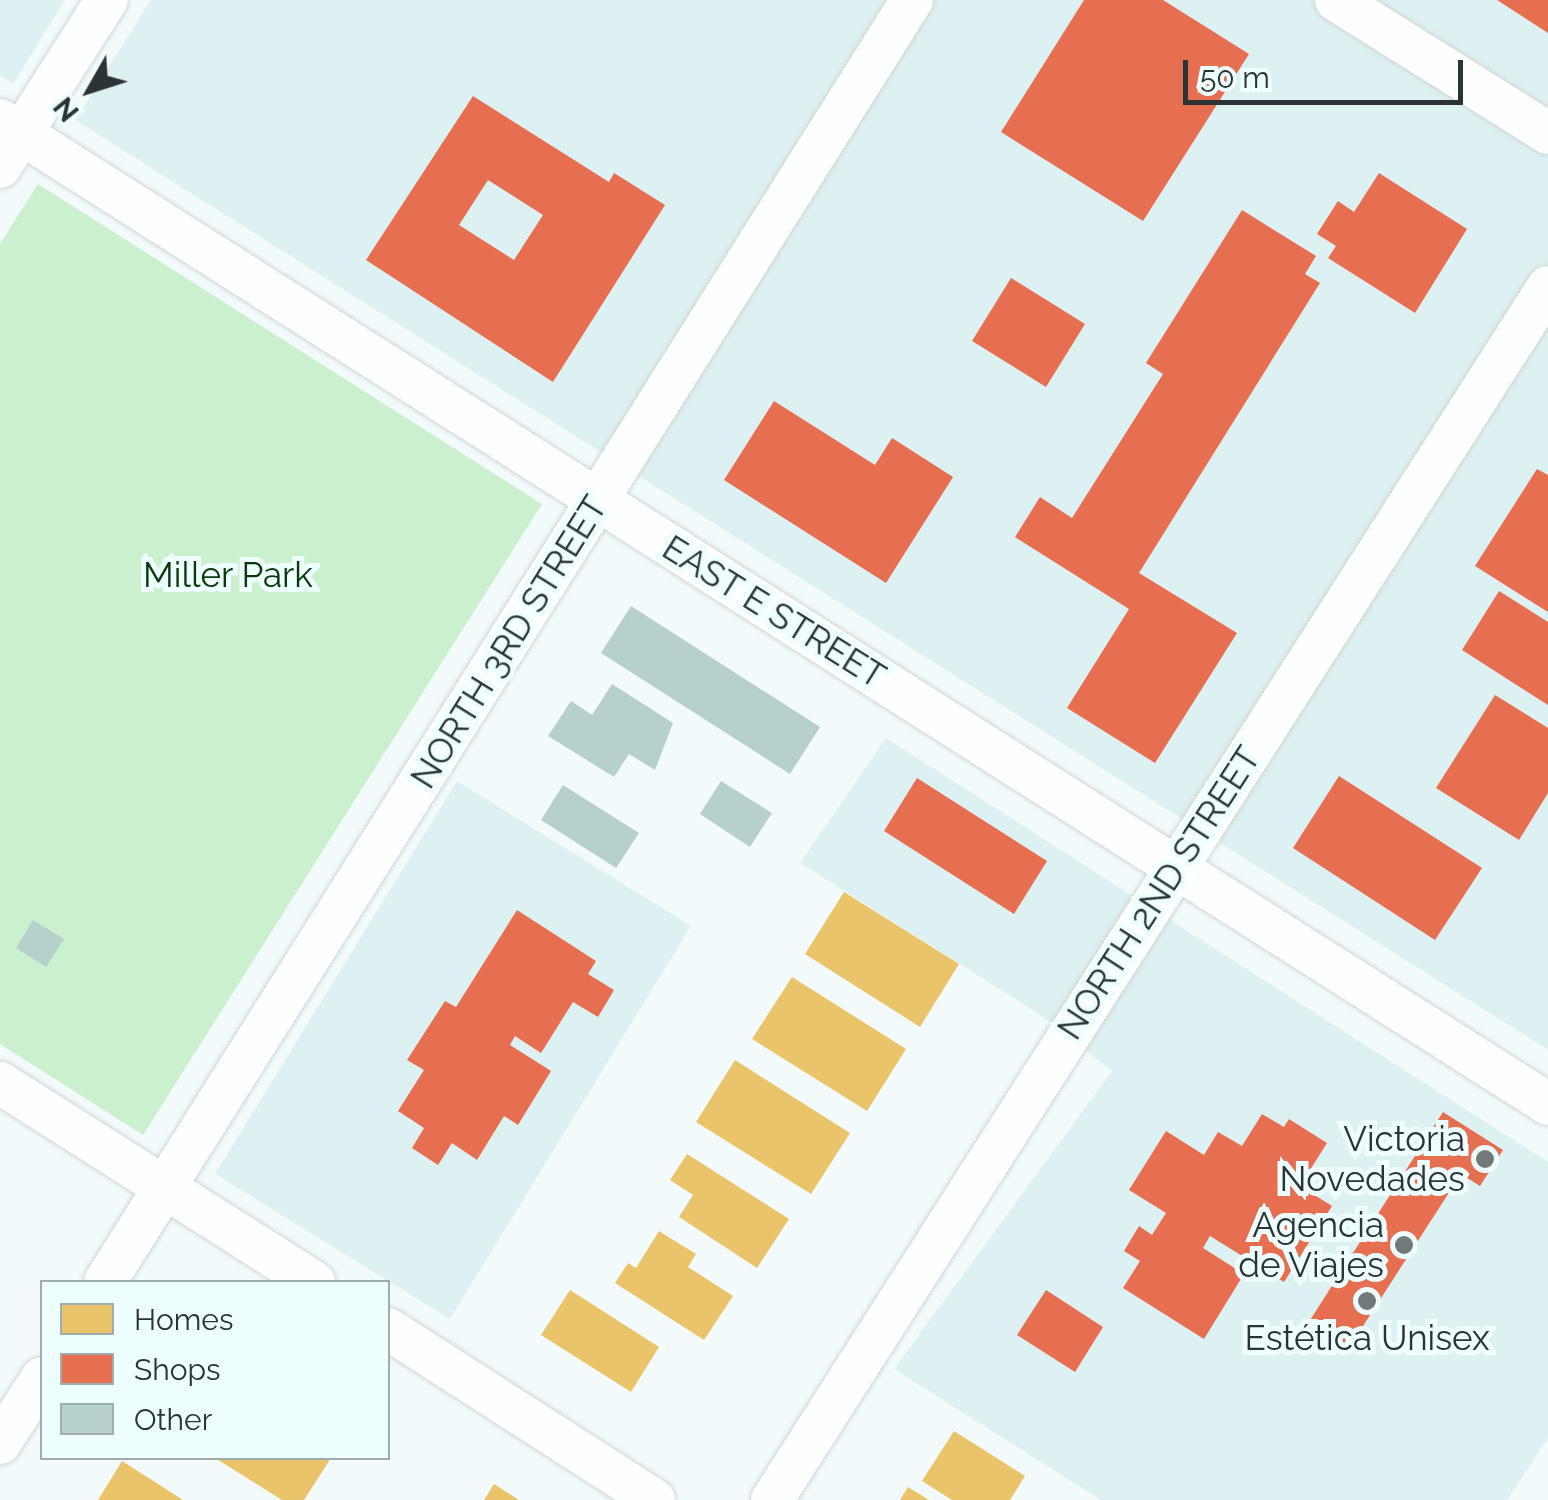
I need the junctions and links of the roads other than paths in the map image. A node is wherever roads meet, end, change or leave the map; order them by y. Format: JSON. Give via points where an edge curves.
{"nodes":[{"id":1,"x":107,"y":0,"type":"edge"},
{"id":2,"x":912,"y":0,"type":"edge"},
{"id":3,"x":1336,"y":0,"type":"edge"},
{"id":4,"x":1548,"y":133,"type":"edge"},
{"id":5,"x":7,"y":140,"type":"edge"},
{"id":6,"x":1548,"y":287,"type":"edge"},
{"id":7,"x":598,"y":502,"type":"junction"},
{"id":8,"x":1172,"y":870,"type":"junction"},
{"id":9,"x":0,"y":1083,"type":"edge"},
{"id":10,"x":1548,"y":1104,"type":"edge"},
{"id":11,"x":166,"y":1189,"type":"junction"},
{"id":12,"x":105,"y":1280,"type":"edge"},
{"id":13,"x":311,"y":1280,"type":"edge"},
{"id":14,"x":390,"y":1331,"type":"edge"},
{"id":15,"x":40,"y":1381,"type":"edge"},
{"id":16,"x":0,"y":1443,"type":"edge"},
{"id":17,"x":654,"y":1500,"type":"edge"},
{"id":18,"x":772,"y":1500,"type":"edge"}],
"edges":[{"from":1,"to":5,"type":"street"},
{"from":2,"to":7,"type":"street","name":"NORTH 3RD STREET"},
{"from":3,"to":4,"type":"street"},
{"from":5,"to":7,"type":"street","name":"EAST E STREET"},
{"from":6,"to":8,"type":"street","name":"NORTH 2ND STREET"},
{"from":7,"to":8,"type":"street","name":"EAST E STREET"},
{"from":7,"to":11,"type":"street","name":"NORTH 3RD STREET"},
{"from":8,"to":10,"type":"street","name":"EAST E STREET"},
{"from":8,"to":18,"type":"street","name":"NORTH 2ND STREET"},
{"from":9,"to":11,"type":"street"},
{"from":11,"to":12,"type":"street","name":"NORTH 3RD STREET"},
{"from":11,"to":13,"type":"street"},
{"from":14,"to":17,"type":"street"},
{"from":15,"to":16,"type":"street"}]}
